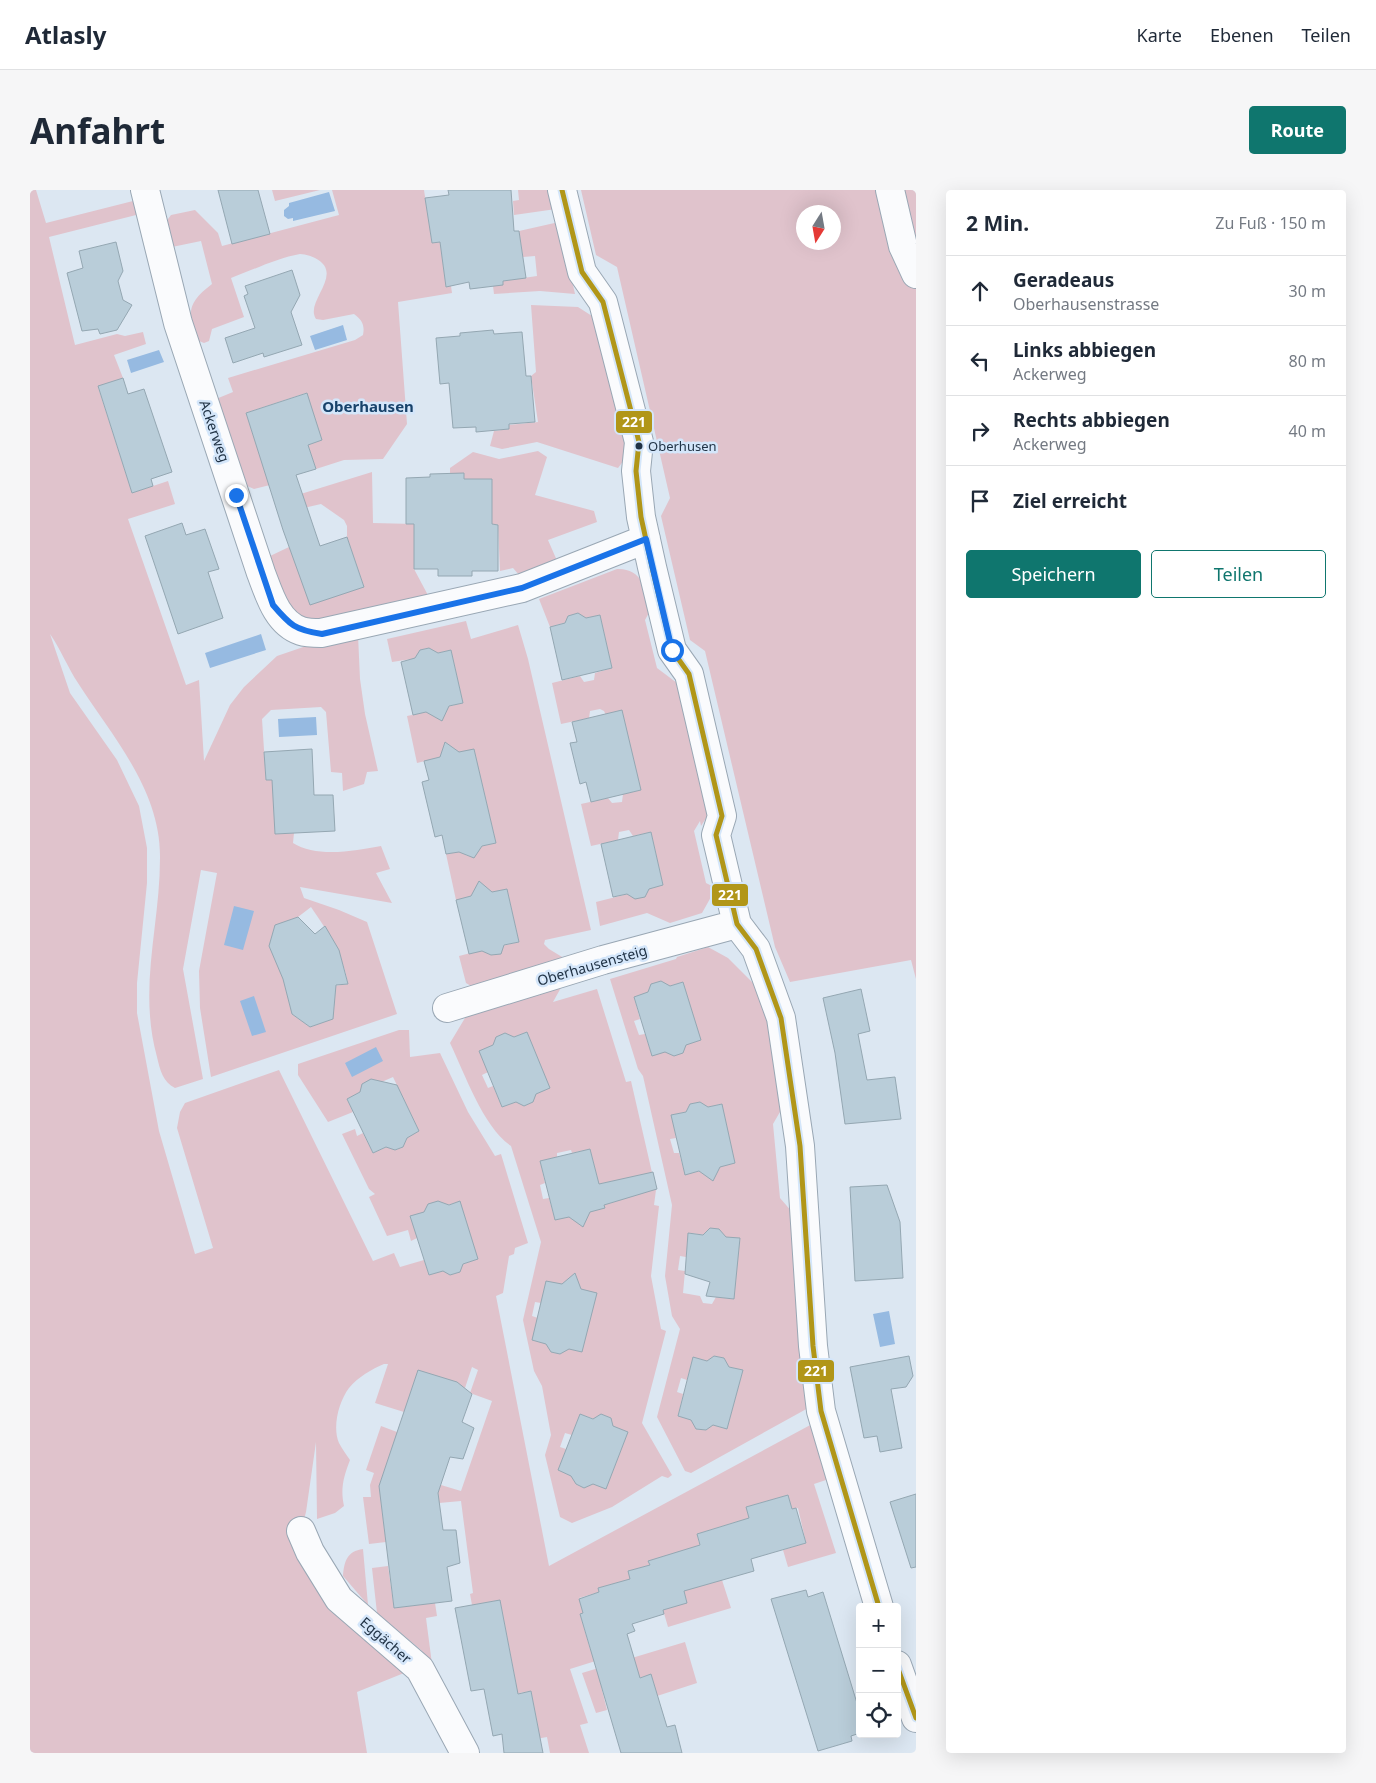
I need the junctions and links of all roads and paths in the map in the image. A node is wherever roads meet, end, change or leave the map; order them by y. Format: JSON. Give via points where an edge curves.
{"nodes":[{"id":1,"x":145,"y":190,"type":"edge"},
{"id":2,"x":562,"y":190,"type":"edge"},
{"id":3,"x":890,"y":190,"type":"edge"},
{"id":4,"x":916,"y":274,"type":"edge"},
{"id":5,"x":646,"y":539,"type":"junction"},
{"id":6,"x":737,"y":924,"type":"junction"},
{"id":7,"x":447,"y":1008,"type":"dead end"},
{"id":8,"x":301,"y":1531,"type":"dead end"},
{"id":9,"x":878,"y":1603,"type":"edge"},
{"id":10,"x":901,"y":1676,"type":"edge"},
{"id":11,"x":916,"y":1718,"type":"edge"},
{"id":12,"x":465,"y":1753,"type":"edge"}],
"edges":[{"from":1,"to":5,"type":"street","name":"Ackerweg","via":[[178,323],[261,573],[273,605],[285,620],[301,631],[322,634],[522,588]]},
{"from":2,"to":5,"type":"street","via":[[582,272],[603,302],[639,442],[636,467]]},
{"from":3,"to":4,"type":"street","via":[[902,246]]},
{"from":5,"to":6,"type":"street","via":[[672,650],[689,674],[722,816],[716,835]]},
{"from":6,"to":7,"type":"street","name":"Oberhausensteig","via":[[596,962]]},
{"from":6,"to":9,"type":"street","via":[[756,949],[781,1018],[800,1146],[813,1346],[822,1411]]},
{"from":8,"to":12,"type":"street","name":"Eggächer","via":[[339,1599],[420,1669]]},
{"from":10,"to":11,"type":"street"}]}
